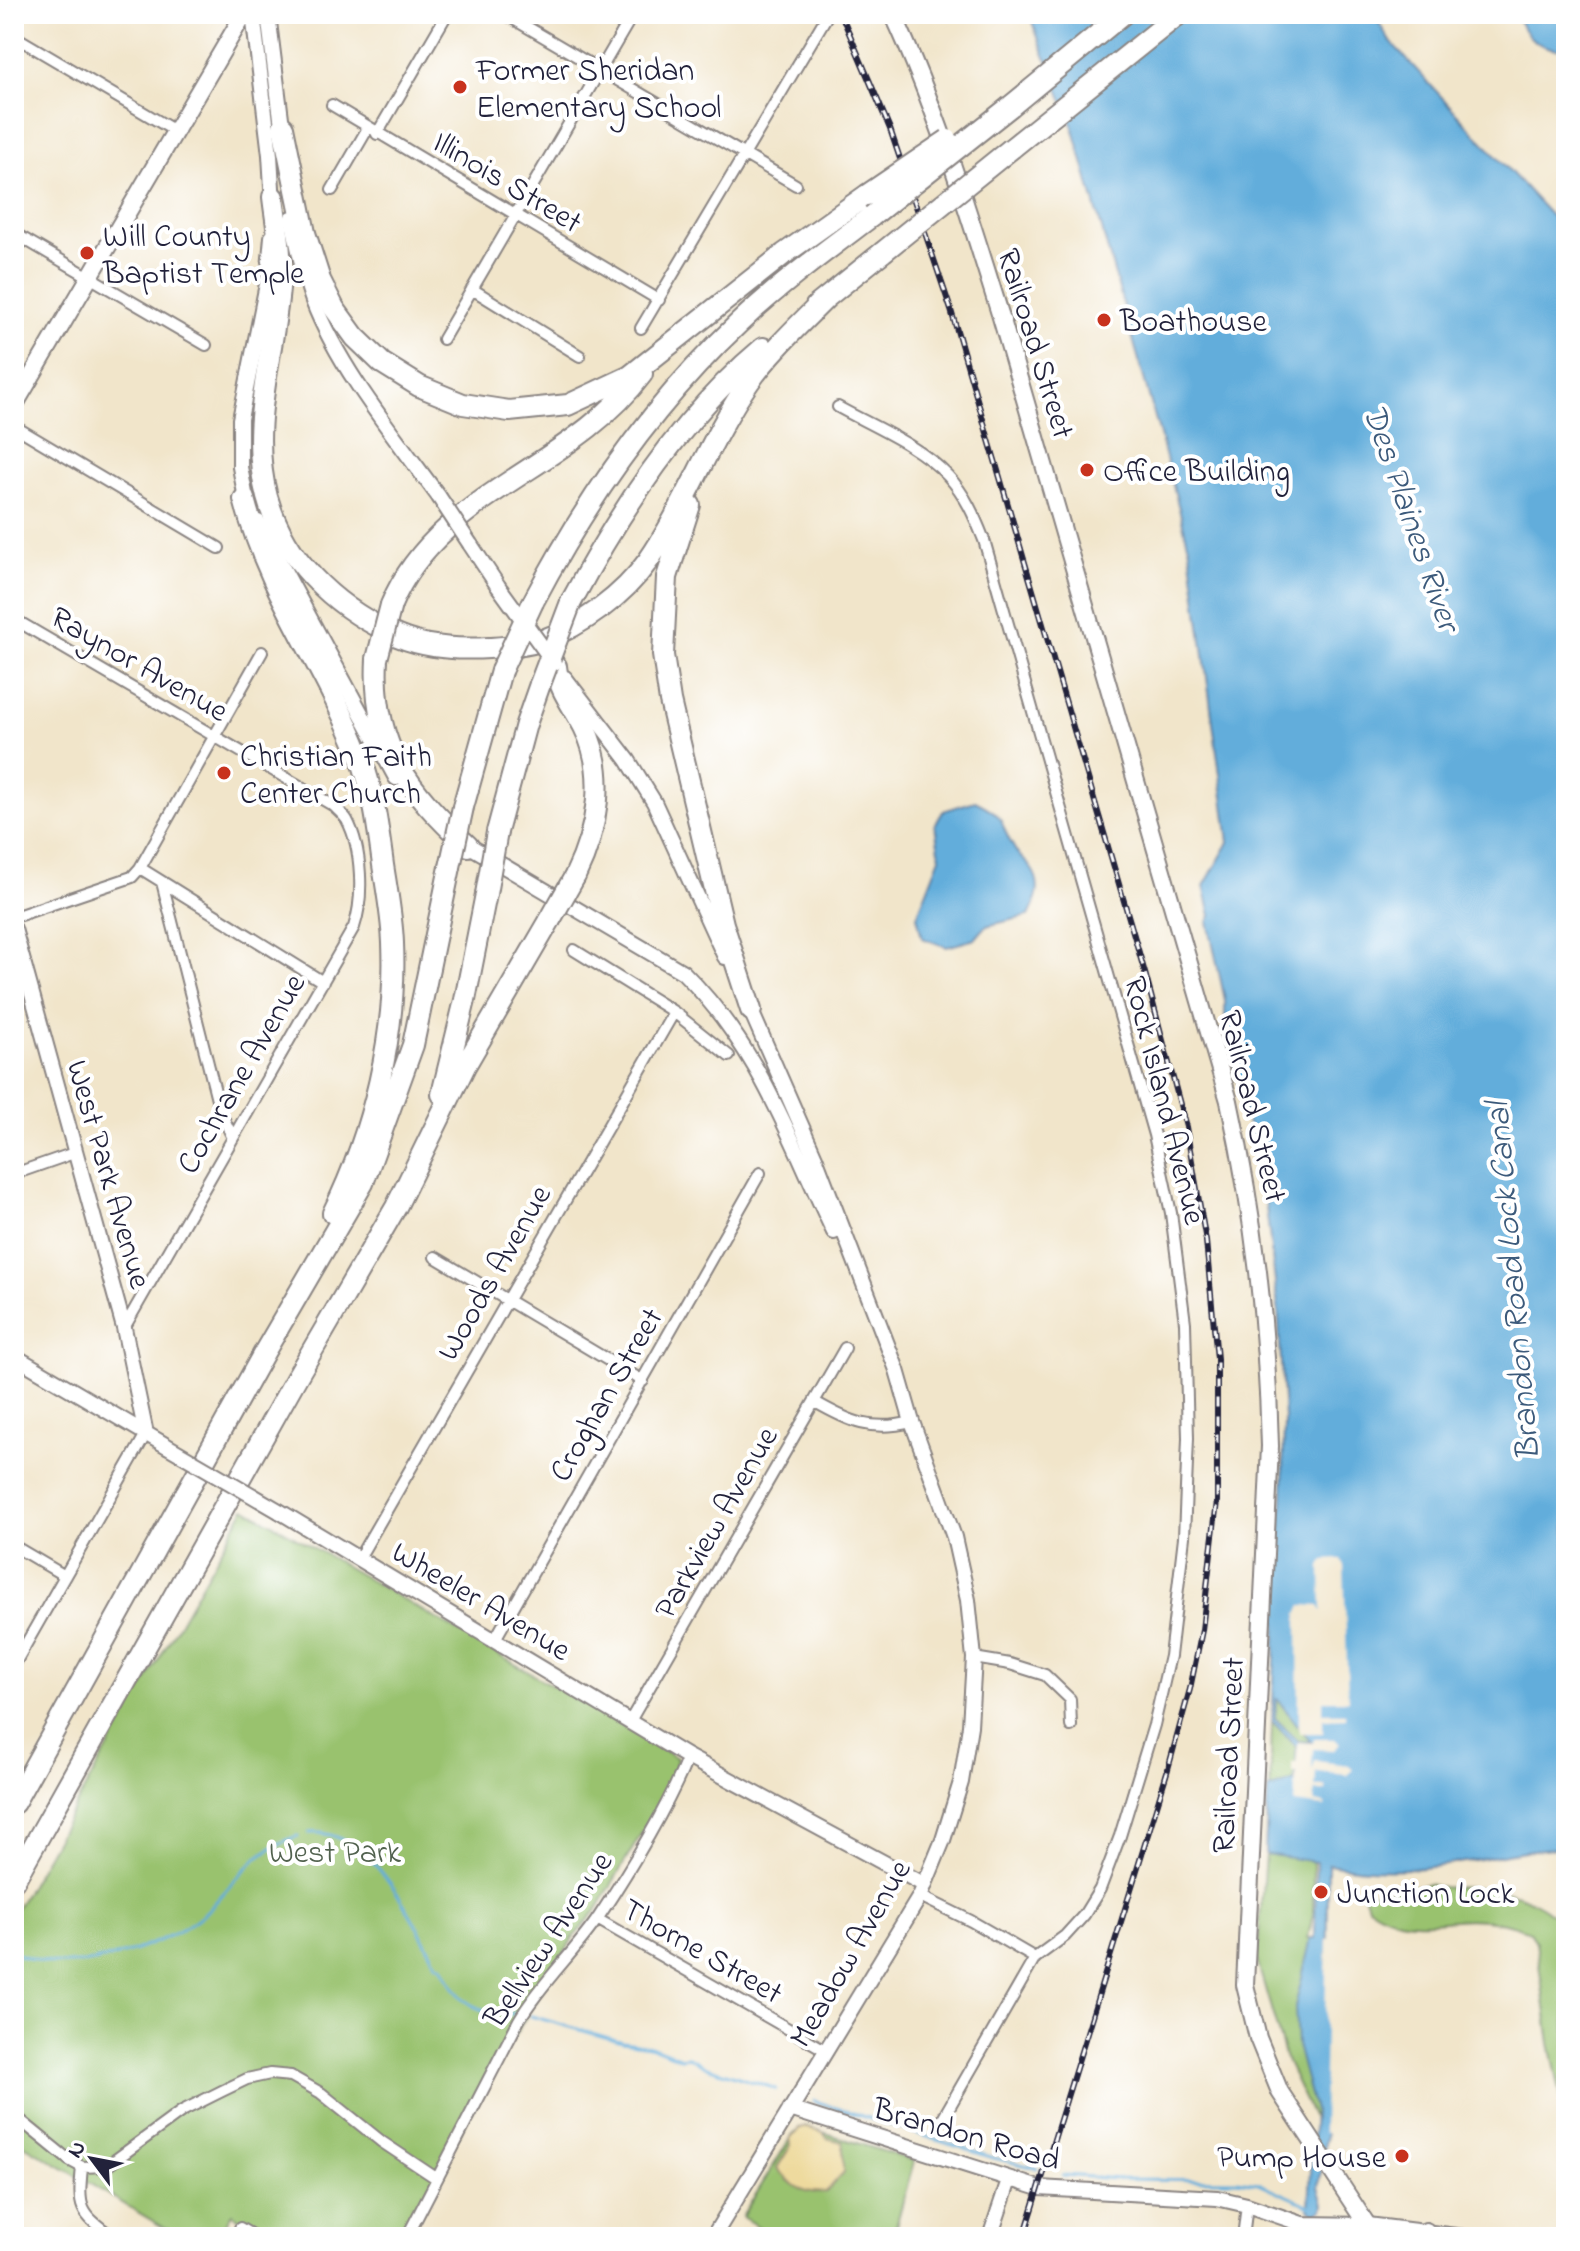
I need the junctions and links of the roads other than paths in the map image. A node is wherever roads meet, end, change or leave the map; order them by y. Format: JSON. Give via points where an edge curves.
{"nodes":[{"id":1,"x":244,"y":14,"type":"edge"},
{"id":2,"x":253,"y":14,"type":"edge"},
{"id":3,"x":268,"y":14,"type":"edge"},
{"id":4,"x":447,"y":14,"type":"edge"},
{"id":5,"x":505,"y":14,"type":"edge"},
{"id":6,"x":633,"y":14,"type":"edge"},
{"id":7,"x":828,"y":14,"type":"edge"},
{"id":8,"x":893,"y":14,"type":"edge"},
{"id":9,"x":1123,"y":14,"type":"edge"},
{"id":10,"x":1179,"y":14,"type":"edge"},
{"id":11,"x":14,"y":36,"type":"edge"},
{"id":12,"x":600,"y":70,"type":"junction"},
{"id":13,"x":332,"y":105,"type":"dead end"},
{"id":14,"x":283,"y":127,"type":"junction"},
{"id":15,"x":175,"y":131,"type":"junction"},
{"id":16,"x":373,"y":131,"type":"junction"},
{"id":17,"x":745,"y":155,"type":"junction"},
{"id":18,"x":796,"y":185,"type":"dead end"},
{"id":19,"x":332,"y":190,"type":"dead end"},
{"id":20,"x":273,"y":197,"type":"junction"},
{"id":21,"x":869,"y":206,"type":"junction"},
{"id":22,"x":516,"y":215,"type":"junction"},
{"id":23,"x":14,"y":233,"type":"edge"},
{"id":24,"x":90,"y":277,"type":"junction"},
{"id":25,"x":472,"y":289,"type":"junction"},
{"id":26,"x":827,"y":297,"type":"junction"},
{"id":27,"x":659,"y":300,"type":"junction"},
{"id":28,"x":641,"y":328,"type":"dead end"},
{"id":29,"x":443,"y":339,"type":"dead end"},
{"id":30,"x":206,"y":345,"type":"dead end"},
{"id":31,"x":580,"y":356,"type":"dead end"},
{"id":32,"x":654,"y":358,"type":"junction"},
{"id":33,"x":14,"y":406,"type":"edge"},
{"id":34,"x":838,"y":407,"type":"dead end"},
{"id":35,"x":723,"y":423,"type":"junction"},
{"id":36,"x":14,"y":426,"type":"edge"},
{"id":37,"x":244,"y":499,"type":"junction"},
{"id":38,"x":219,"y":548,"type":"dead end"},
{"id":39,"x":14,"y":619,"type":"edge"},
{"id":40,"x":262,"y":652,"type":"dead end"},
{"id":41,"x":556,"y":666,"type":"junction"},
{"id":42,"x":213,"y":736,"type":"junction"},
{"id":43,"x":352,"y":835,"type":"joint"},
{"id":44,"x":468,"y":846,"type":"junction"},
{"id":45,"x":140,"y":868,"type":"junction"},
{"id":46,"x":162,"y":882,"type":"junction"},
{"id":47,"x":14,"y":917,"type":"edge"},
{"id":48,"x":14,"y":929,"type":"edge"},
{"id":49,"x":574,"y":950,"type":"dead end"},
{"id":50,"x":323,"y":982,"type":"junction"},
{"id":51,"x":751,"y":1010,"type":"junction"},
{"id":52,"x":674,"y":1012,"type":"junction"},
{"id":53,"x":729,"y":1056,"type":"dead end"},
{"id":54,"x":433,"y":1129,"type":"junction"},
{"id":55,"x":232,"y":1136,"type":"junction"},
{"id":56,"x":74,"y":1153,"type":"junction"},
{"id":57,"x":760,"y":1173,"type":"dead end"},
{"id":58,"x":14,"y":1174,"type":"edge"},
{"id":59,"x":435,"y":1257,"type":"dead end"},
{"id":60,"x":507,"y":1299,"type":"junction"},
{"id":61,"x":871,"y":1308,"type":"junction"},
{"id":62,"x":124,"y":1328,"type":"junction"},
{"id":63,"x":845,"y":1348,"type":"dead end"},
{"id":64,"x":265,"y":1351,"type":"junction"},
{"id":65,"x":14,"y":1356,"type":"edge"},
{"id":66,"x":643,"y":1381,"type":"junction"},
{"id":67,"x":815,"y":1402,"type":"junction"},
{"id":68,"x":912,"y":1422,"type":"junction"},
{"id":69,"x":146,"y":1434,"type":"junction"},
{"id":70,"x":14,"y":1546,"type":"edge"},
{"id":71,"x":359,"y":1558,"type":"junction"},
{"id":72,"x":65,"y":1576,"type":"junction"},
{"id":73,"x":494,"y":1641,"type":"junction"},
{"id":74,"x":974,"y":1658,"type":"junction"},
{"id":75,"x":14,"y":1665,"type":"edge"},
{"id":76,"x":630,"y":1721,"type":"junction"},
{"id":77,"x":1071,"y":1726,"type":"dead end"},
{"id":78,"x":688,"y":1757,"type":"junction"},
{"id":79,"x":14,"y":1803,"type":"edge"},
{"id":80,"x":14,"y":1881,"type":"edge"},
{"id":81,"x":923,"y":1891,"type":"junction"},
{"id":82,"x":597,"y":1919,"type":"junction"},
{"id":83,"x":1035,"y":1958,"type":"junction"},
{"id":84,"x":825,"y":2050,"type":"junction"},
{"id":85,"x":790,"y":2109,"type":"junction"},
{"id":86,"x":14,"y":2115,"type":"edge"},
{"id":87,"x":943,"y":2118,"type":"dead end"},
{"id":88,"x":82,"y":2167,"type":"junction"},
{"id":89,"x":436,"y":2178,"type":"junction"},
{"id":90,"x":1009,"y":2180,"type":"junction"},
{"id":91,"x":1247,"y":2205,"type":"junction"},
{"id":92,"x":240,"y":2228,"type":"dead end"},
{"id":93,"x":1371,"y":2231,"type":"edge"},
{"id":94,"x":1421,"y":2234,"type":"edge"},
{"id":95,"x":113,"y":2237,"type":"edge"},
{"id":96,"x":255,"y":2237,"type":"edge"},
{"id":97,"x":407,"y":2237,"type":"edge"},
{"id":98,"x":713,"y":2237,"type":"edge"},
{"id":99,"x":990,"y":2237,"type":"edge"},
{"id":100,"x":1243,"y":2237,"type":"edge"},
{"id":101,"x":1464,"y":2237,"type":"edge"}],
"edges":[{"from":1,"to":15,"type":"main road"},
{"from":2,"to":20,"type":"street"},
{"from":3,"to":14,"type":"street"},
{"from":4,"to":16,"type":"street"},
{"from":5,"to":12,"type":"street"},
{"from":6,"to":12,"type":"street"},
{"from":7,"to":17,"type":"street"},
{"from":8,"to":93,"type":"main road","name":"Railroad Street","via":[[971,219],[1001,317],[1243,1163],[1263,1300],[1270,1446],[1245,1985],[1258,2038],[1280,2092]]},
{"from":9,"to":21,"type":"highway","bridge":true,"via":[[1011,106],[973,123]]},
{"from":10,"to":26,"type":"highway","bridge":true},
{"from":11,"to":15,"type":"street"},
{"from":12,"to":17,"type":"street"},
{"from":12,"to":22,"type":"street"},
{"from":13,"to":16,"type":"street","name":"Illinois Street"},
{"from":14,"to":32,"type":"highway","via":[[320,280],[355,337],[382,363],[463,404],[509,411],[568,405],[630,376]]},
{"from":14,"to":41,"type":"street","bridge":true,"via":[[289,201],[314,303],[345,362]]},
{"from":15,"to":24,"type":"main road"},
{"from":16,"to":19,"type":"street"},
{"from":16,"to":22,"type":"street","name":"Illinois Street"},
{"from":17,"to":18,"type":"street"},
{"from":17,"to":27,"type":"street"},
{"from":20,"to":35,"type":"highway","via":[[280,278],[259,421],[268,500],[281,532],[314,580],[346,608],[384,630],[442,648],[487,648],[541,641],[585,619],[622,591],[648,561]]},
{"from":20,"to":37,"type":"street","via":[[268,279],[240,419]]},
{"from":21,"to":32,"type":"highway","via":[[784,254]]},
{"from":21,"to":64,"type":"highway","bridge":true,"via":[[739,323],[642,427],[533,602],[501,671],[463,807],[413,1045],[363,1183]]},
{"from":22,"to":25,"type":"street"},
{"from":22,"to":27,"type":"street","name":"Illinois Street"},
{"from":23,"to":24,"type":"street"},
{"from":24,"to":30,"type":"street"},
{"from":24,"to":33,"type":"main road"},
{"from":25,"to":29,"type":"street"},
{"from":25,"to":31,"type":"street"},
{"from":26,"to":35,"type":"highway","via":[[750,380]]},
{"from":26,"to":54,"type":"highway","bridge":true,"via":[[759,351],[672,446],[596,556],[571,602],[526,724],[497,832],[465,1000]]},
{"from":27,"to":28,"type":"street"},
{"from":32,"to":44,"type":"highway","bridge":true,"via":[[615,405],[438,535],[410,569],[391,605],[377,659],[381,714],[396,762],[423,803]]},
{"from":34,"to":83,"type":"street","name":"Rock Island Avenue","via":[[919,452],[948,476],[972,510],[984,540],[1154,1135],[1171,1213],[1185,1323],[1184,1537],[1170,1656],[1154,1725],[1100,1889],[1065,1936]]},
{"from":35,"to":51,"type":"highway","via":[[667,577],[663,655],[723,924]]},
{"from":36,"to":38,"type":"street"},
{"from":37,"to":44,"type":"street","via":[[399,784]]},
{"from":37,"to":64,"type":"highway","via":[[269,573],[359,753],[377,815],[393,943],[384,1060],[365,1131],[339,1200]]},
{"from":39,"to":42,"type":"street","name":"Raynor Avenue"},
{"from":40,"to":42,"type":"street"},
{"from":41,"to":51,"type":"street","via":[[654,802]]},
{"from":41,"to":54,"type":"highway","bridge":true,"via":[[557,679],[586,730],[596,768],[598,796],[589,844]]},
{"from":42,"to":43,"type":"street","name":"Raynor Avenue","via":[[334,806]]},
{"from":42,"to":45,"type":"street"},
{"from":43,"to":50,"type":"street","name":"Cochrane Avenue","via":[[362,888],[360,909]]},
{"from":44,"to":61,"type":"street","via":[[683,972],[712,1001],[774,1097]]},
{"from":45,"to":46,"type":"street"},
{"from":45,"to":47,"type":"street","via":[[132,877]]},
{"from":46,"to":50,"type":"street"},
{"from":46,"to":55,"type":"street","via":[[220,1111]]},
{"from":48,"to":56,"type":"street","name":"West Park Avenue"},
{"from":49,"to":52,"type":"street"},
{"from":50,"to":55,"type":"street","name":"Cochrane Avenue"},
{"from":51,"to":61,"type":"street","via":[[815,1157]]},
{"from":52,"to":53,"type":"street"},
{"from":52,"to":60,"type":"street","name":"Woods Avenue"},
{"from":54,"to":80,"type":"highway","via":[[396,1207]]},
{"from":55,"to":62,"type":"street","name":"Cochrane Avenue"},
{"from":56,"to":58,"type":"street"},
{"from":56,"to":62,"type":"street","name":"West Park Avenue"},
{"from":57,"to":66,"type":"street","name":"Croghan Street"},
{"from":59,"to":60,"type":"street"},
{"from":60,"to":66,"type":"street"},
{"from":60,"to":71,"type":"street","name":"Woods Avenue"},
{"from":61,"to":68,"type":"street","name":"Meadow Avenue"},
{"from":62,"to":69,"type":"street","name":"West Park Avenue"},
{"from":63,"to":67,"type":"street","name":"Parkview Avenue"},
{"from":64,"to":79,"type":"highway"},
{"from":65,"to":69,"type":"street","name":"Wheeler Avenue"},
{"from":66,"to":73,"type":"street","name":"Croghan Street"},
{"from":67,"to":68,"type":"street","via":[[846,1420],[874,1427]]},
{"from":67,"to":76,"type":"street","name":"Parkview Avenue"},
{"from":68,"to":74,"type":"street","name":"Meadow Avenue","via":[[954,1537]]},
{"from":69,"to":71,"type":"street","name":"Wheeler Avenue","bridge":true},
{"from":69,"to":72,"type":"street"},
{"from":70,"to":72,"type":"street"},
{"from":71,"to":73,"type":"street","name":"Wheeler Avenue"},
{"from":72,"to":75,"type":"street"},
{"from":73,"to":76,"type":"street","name":"Wheeler Avenue"},
{"from":74,"to":77,"type":"street","via":[[1045,1675],[1070,1699]]},
{"from":74,"to":81,"type":"street","name":"Meadow Avenue","via":[[961,1782]]},
{"from":76,"to":78,"type":"street","name":"Wheeler Avenue"},
{"from":78,"to":81,"type":"street","name":"Wheeler Avenue"},
{"from":78,"to":82,"type":"street","name":"Bellview Avenue","via":[[675,1790]]},
{"from":81,"to":83,"type":"street","name":"Wheeler Avenue"},
{"from":81,"to":84,"type":"street","name":"Meadow Avenue"},
{"from":82,"to":84,"type":"street","name":"Thorne Street"},
{"from":82,"to":89,"type":"street","name":"Bellview Avenue","via":[[527,2006]]},
{"from":83,"to":87,"type":"street","name":"Rock Island Avenue"},
{"from":84,"to":85,"type":"street","name":"Meadow Avenue"},
{"from":85,"to":90,"type":"street","name":"Brandon Road"},
{"from":85,"to":98,"type":"street","name":"Meadow Avenue"},
{"from":86,"to":88,"type":"street"},
{"from":88,"to":89,"type":"street","via":[[107,2166],[182,2111],[247,2079],[270,2074],[291,2076],[321,2093]]},
{"from":88,"to":95,"type":"street","via":[[79,2196],[84,2214]]},
{"from":89,"to":97,"type":"street","name":"Bellview Avenue"},
{"from":90,"to":91,"type":"street","name":"Brandon Road","via":[[1039,2188],[1217,2198]]},
{"from":90,"to":99,"type":"street"},
{"from":91,"to":93,"type":"street","name":"Brandon Road","via":[[1302,2224]]},
{"from":91,"to":100,"type":"street"},
{"from":92,"to":96,"type":"street"},
{"from":93,"to":94,"type":"street","name":"Brandon Road"},
{"from":94,"to":101,"type":"street","name":"Brandon Road"}]}
